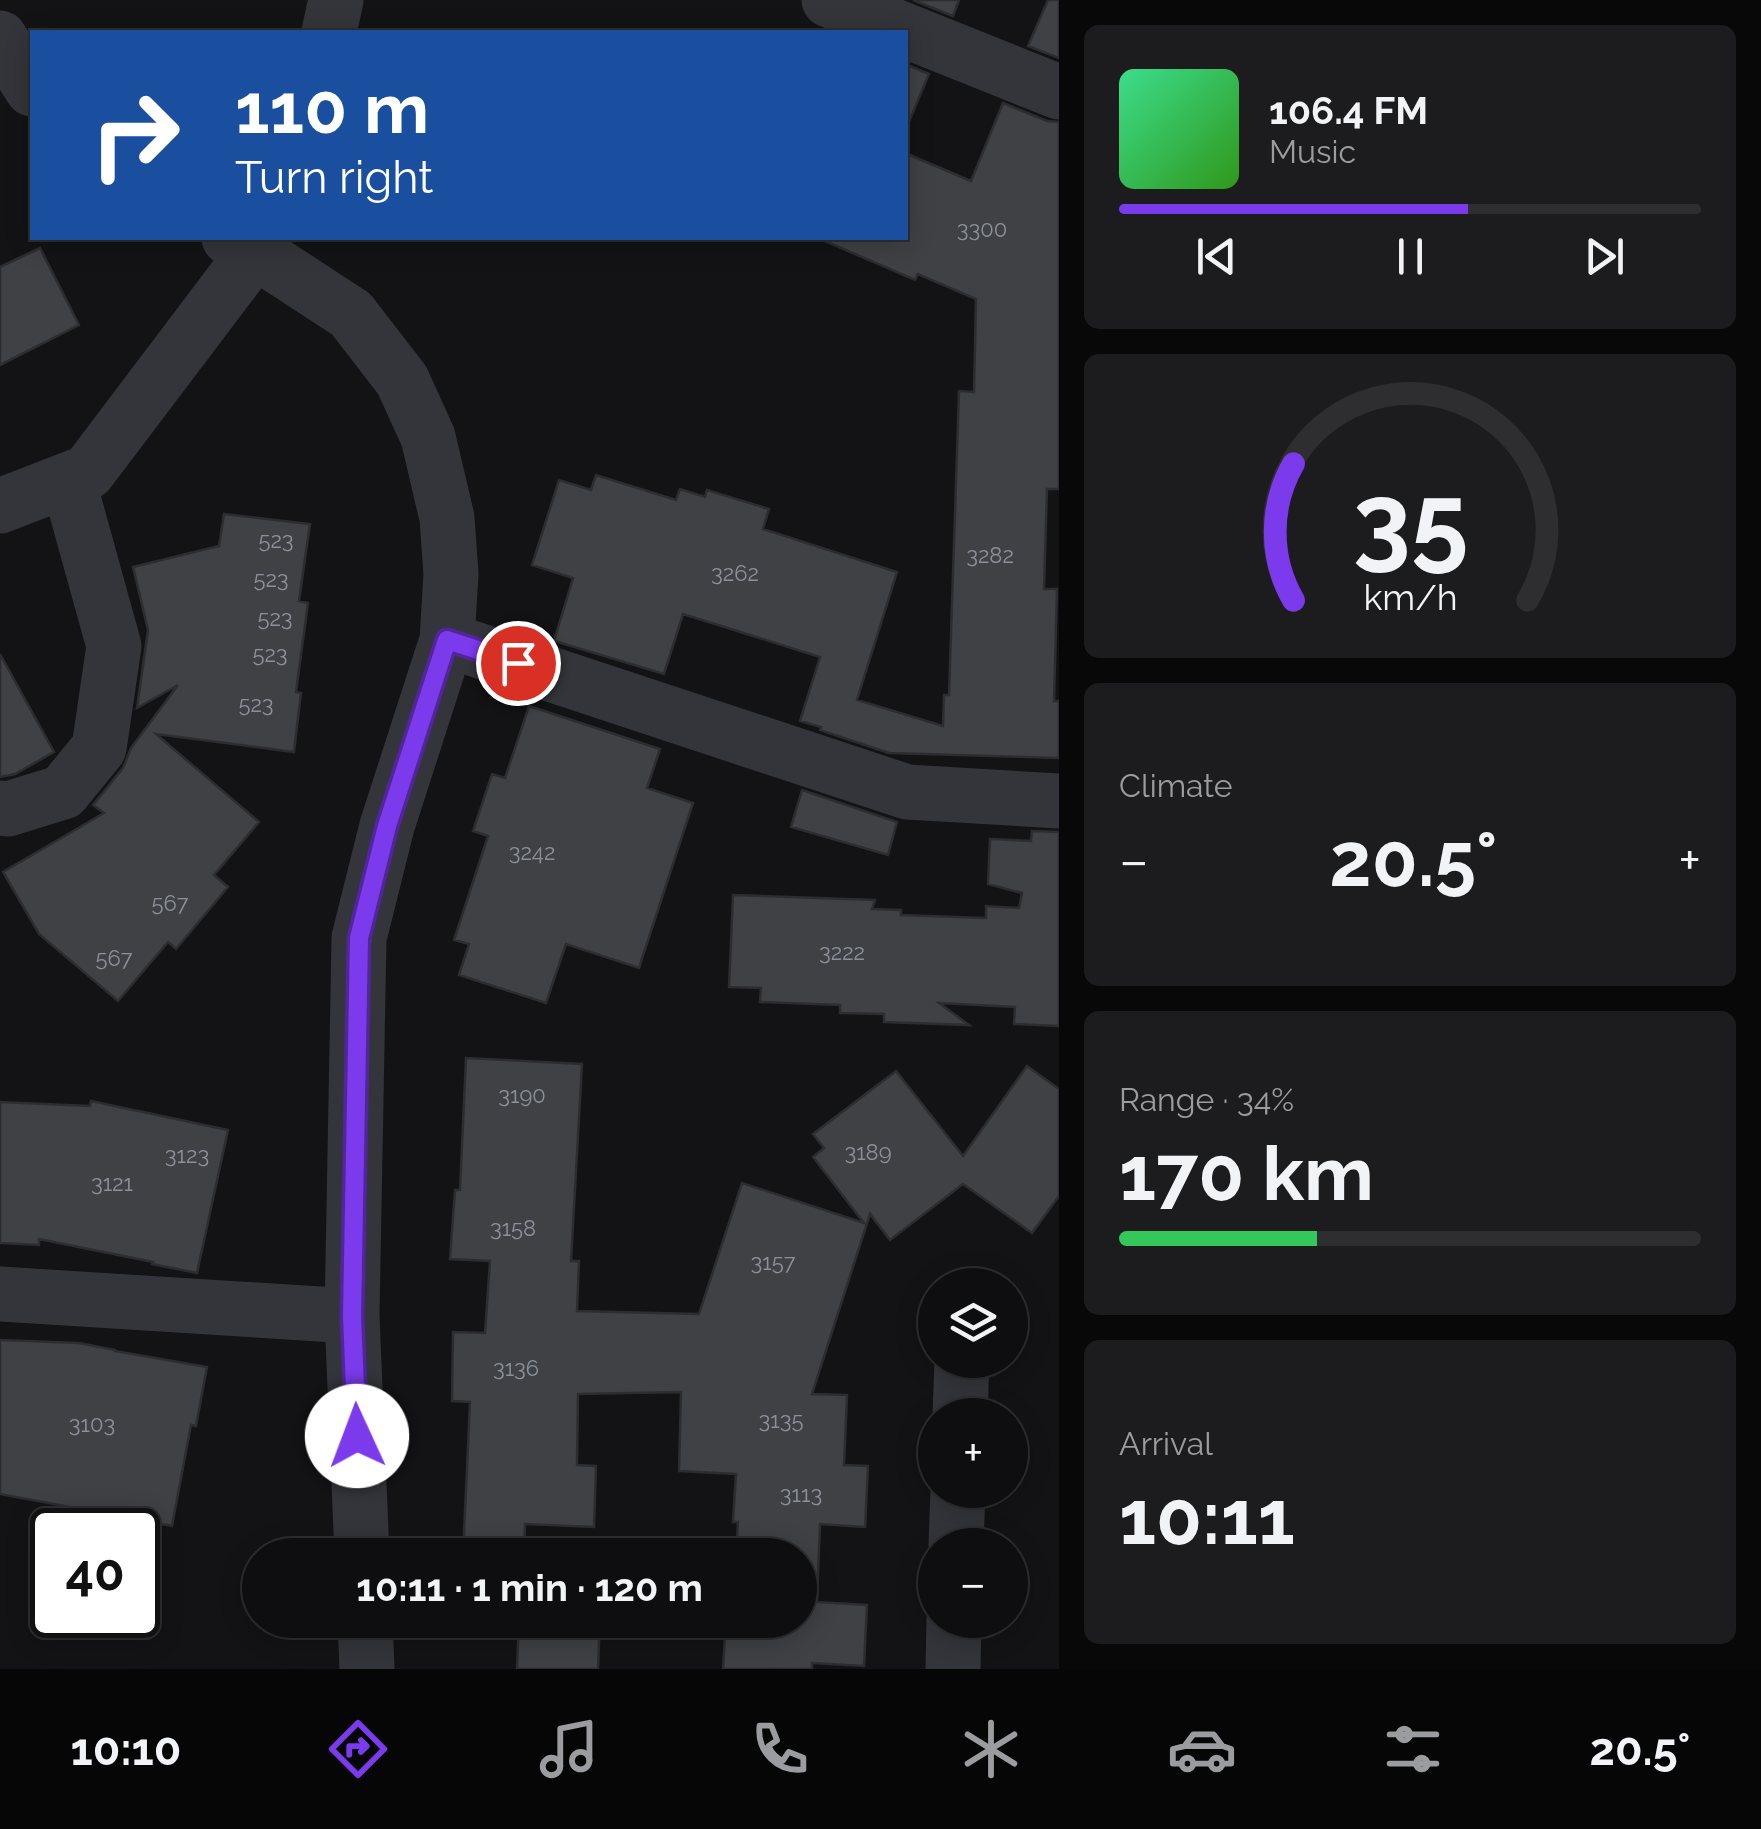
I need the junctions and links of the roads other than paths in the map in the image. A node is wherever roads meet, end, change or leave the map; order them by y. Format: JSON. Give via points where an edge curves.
{"nodes":[{"id":1,"x":336,"y":0,"type":"edge"},
{"id":2,"x":828,"y":0,"type":"edge"},
{"id":3,"x":329,"y":30,"type":"edge"},
{"id":4,"x":903,"y":30,"type":"edge"},
{"id":5,"x":908,"y":32,"type":"edge"},
{"id":6,"x":0,"y":38,"type":"edge"},
{"id":7,"x":21,"y":91,"type":"edge"},
{"id":8,"x":1058,"y":92,"type":"edge"},
{"id":9,"x":250,"y":242,"type":"edge"},
{"id":10,"x":68,"y":480,"type":"junction"},
{"id":11,"x":0,"y":506,"type":"edge"},
{"id":12,"x":447,"y":640,"type":"junction"},
{"id":13,"x":1058,"y":802,"type":"edge"},
{"id":14,"x":0,"y":808,"type":"edge"},
{"id":15,"x":0,"y":1294,"type":"edge"},
{"id":16,"x":352,"y":1316,"type":"junction"},
{"id":17,"x":361,"y":1538,"type":"edge"},
{"id":18,"x":366,"y":1638,"type":"edge"},
{"id":19,"x":954,"y":1638,"type":"edge"},
{"id":20,"x":367,"y":1669,"type":"edge"},
{"id":21,"x":953,"y":1669,"type":"edge"}],
"edges":[{"from":1,"to":3,"type":"street"},
{"from":2,"to":4,"type":"street"},
{"from":5,"to":8,"type":"street"},
{"from":6,"to":7,"type":"street"},
{"from":9,"to":10,"type":"street","via":[[88,472]]},
{"from":9,"to":12,"type":"street","via":[[351,314],[402,380],[428,437],[447,518]]},
{"from":10,"to":11,"type":"street"},
{"from":10,"to":14,"type":"street","via":[[114,646],[100,748],[62,792]]},
{"from":12,"to":13,"type":"street","via":[[907,792]]},
{"from":12,"to":16,"type":"street","via":[[359,938]]},
{"from":15,"to":16,"type":"street"},
{"from":16,"to":17,"type":"street"},
{"from":18,"to":20,"type":"street"},
{"from":19,"to":21,"type":"street"}]}
